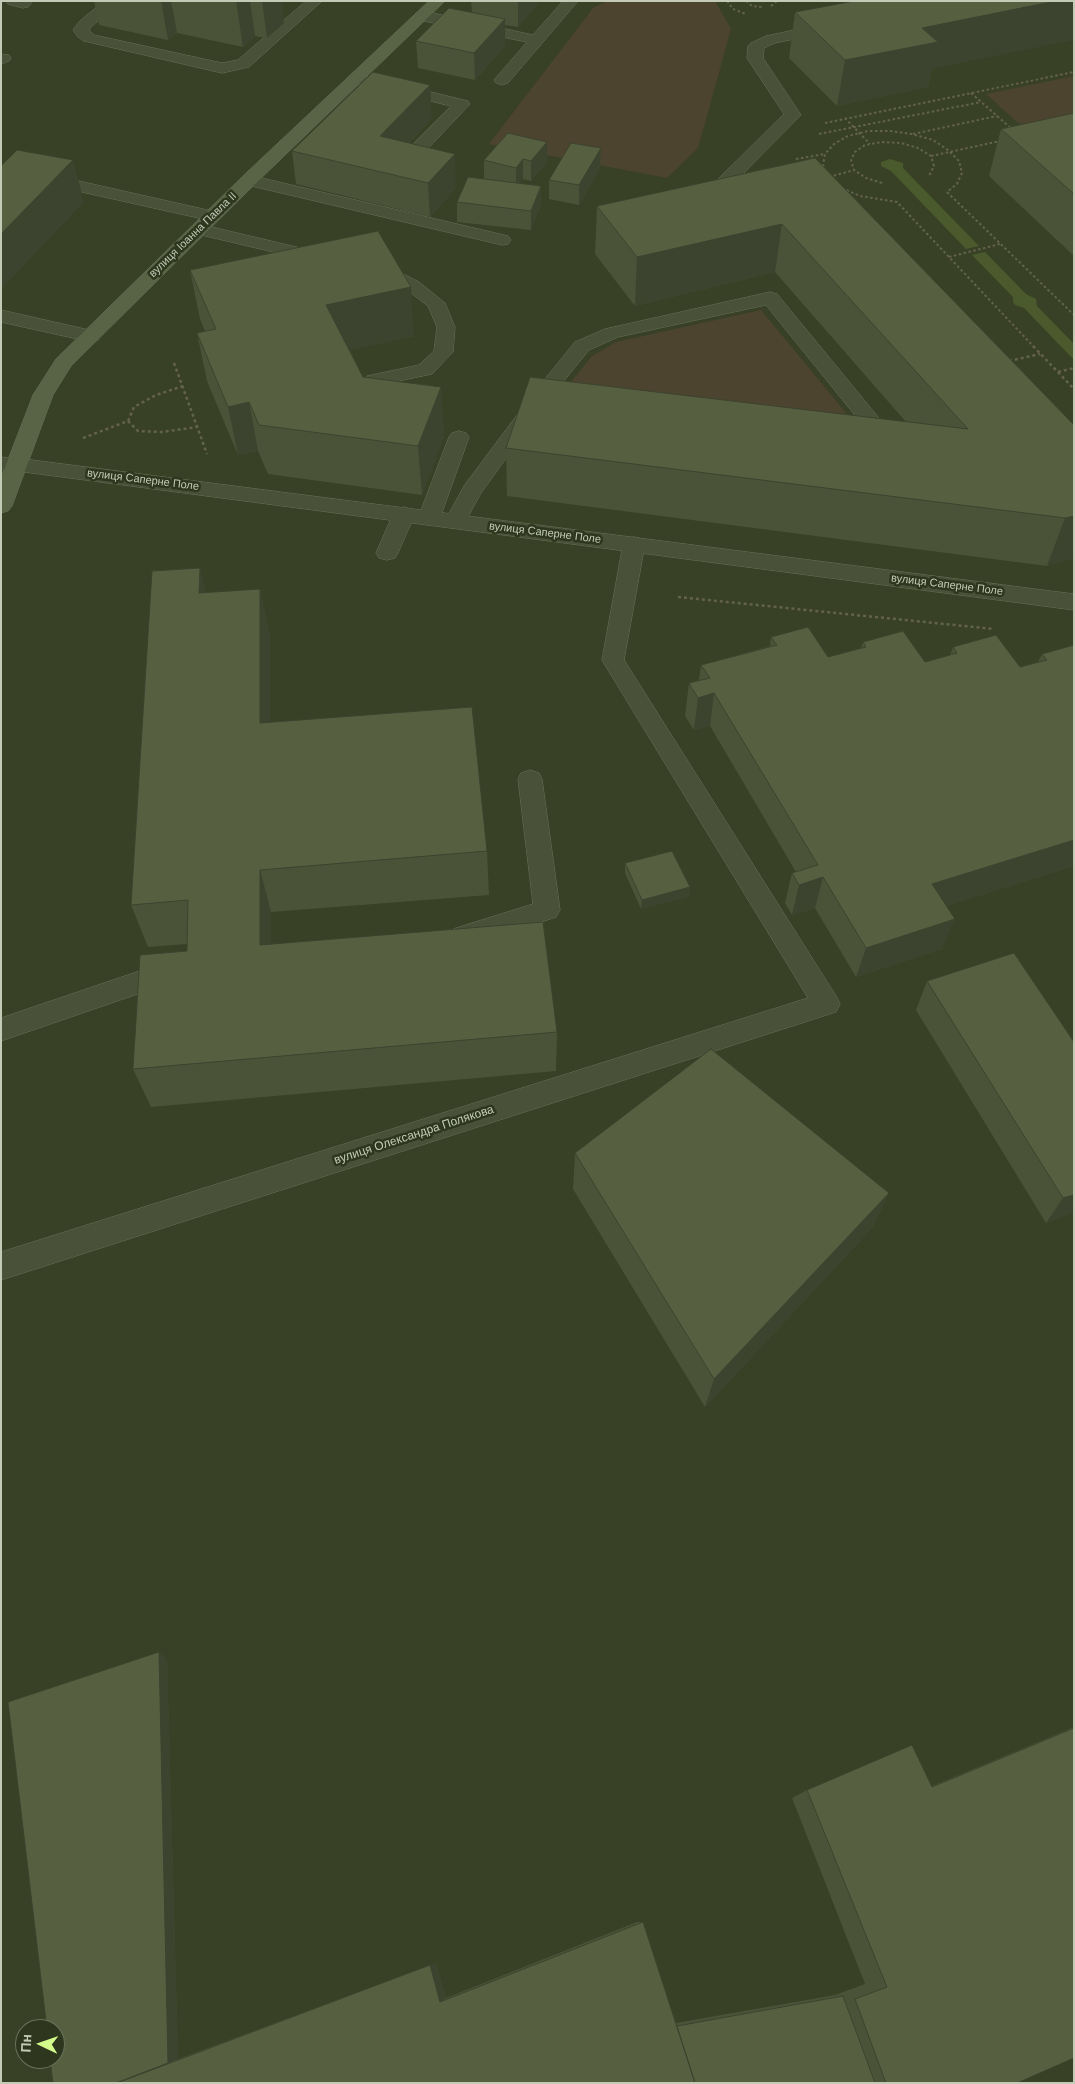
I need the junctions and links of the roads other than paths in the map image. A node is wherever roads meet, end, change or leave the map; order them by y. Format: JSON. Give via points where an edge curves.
{"nodes":[{"id":1,"x":13,"y":1,"type":"edge"},
{"id":2,"x":26,"y":1,"type":"edge"},
{"id":3,"x":114,"y":1,"type":"edge"},
{"id":4,"x":315,"y":1,"type":"edge"},
{"id":5,"x":438,"y":1,"type":"edge"},
{"id":6,"x":571,"y":1,"type":"edge"},
{"id":7,"x":424,"y":16,"type":"junction"},
{"id":8,"x":843,"y":25,"type":"edge"},
{"id":9,"x":537,"y":40,"type":"junction"},
{"id":10,"x":356,"y":79,"type":"junction"},
{"id":11,"x":502,"y":80,"type":"dead end"},
{"id":12,"x":414,"y":153,"type":"edge"},
{"id":13,"x":26,"y":174,"type":"edge"},
{"id":14,"x":249,"y":180,"type":"junction"},
{"id":15,"x":696,"y":211,"type":"edge"},
{"id":16,"x":206,"y":223,"type":"junction"},
{"id":17,"x":502,"y":240,"type":"dead end"},
{"id":18,"x":341,"y":263,"type":"edge"},
{"id":19,"x":360,"y":267,"type":"edge"},
{"id":20,"x":1,"y":316,"type":"edge"},
{"id":21,"x":91,"y":336,"type":"junction"},
{"id":22,"x":374,"y":380,"type":"edge"},
{"id":23,"x":542,"y":395,"type":"junction"},
{"id":24,"x":562,"y":397,"type":"edge"},
{"id":25,"x":837,"y":423,"type":"edge"},
{"id":26,"x":459,"y":437,"type":"dead end"},
{"id":27,"x":9,"y":464,"type":"edge"},
{"id":28,"x":1,"y":506,"type":"edge"},
{"id":29,"x":404,"y":514,"type":"junction"},
{"id":30,"x":429,"y":518,"type":"junction"},
{"id":31,"x":456,"y":521,"type":"junction"},
{"id":32,"x":634,"y":544,"type":"junction"},
{"id":33,"x":387,"y":553,"type":"dead end"},
{"id":34,"x":1074,"y":602,"type":"edge"},
{"id":35,"x":530,"y":779,"type":"dead end"},
{"id":36,"x":440,"y":940,"type":"edge"},
{"id":37,"x":193,"y":964,"type":"edge"},
{"id":38,"x":1,"y":1030,"type":"edge"},
{"id":39,"x":1,"y":1266,"type":"edge"}],
"edges":[{"from":1,"to":2,"type":"street","via":[[23,4]]},
{"from":3,"to":4,"type":"street","via":[[85,24],[83,34],[222,68],[243,64]]},
{"from":5,"to":7,"type":"street","name":"вулиця Іоанна Павла II"},
{"from":6,"to":9,"type":"street"},
{"from":7,"to":9,"type":"street"},
{"from":7,"to":10,"type":"street","name":"вулиця Іоанна Павла II"},
{"from":8,"to":15,"type":"street","via":[[771,39],[756,46],[755,58],[792,115]]},
{"from":9,"to":11,"type":"street"},
{"from":10,"to":12,"type":"street","via":[[462,104]]},
{"from":10,"to":14,"type":"street","name":"вулиця Іоанна Павла II"},
{"from":13,"to":16,"type":"street"},
{"from":14,"to":16,"type":"street","name":"вулиця Іоанна Павла II"},
{"from":14,"to":17,"type":"street"},
{"from":16,"to":18,"type":"street"},
{"from":16,"to":21,"type":"street","name":"вулиця Іоанна Павла II"},
{"from":19,"to":22,"type":"street","via":[[389,274],[413,286],[436,303],[446,326],[443,352],[424,370]]},
{"from":20,"to":21,"type":"street"},
{"from":21,"to":27,"type":"street","name":"вулиця Іоанна Павла II","via":[[63,363],[43,395]]},
{"from":23,"to":24,"type":"street"},
{"from":23,"to":25,"type":"street","via":[[582,346],[612,333],[713,303],[770,298],[876,427]]},
{"from":23,"to":31,"type":"street","via":[[471,491]]},
{"from":26,"to":30,"type":"street"},
{"from":27,"to":28,"type":"street","name":"вулиця Іоанна Павла II"},
{"from":27,"to":29,"type":"street","name":"вулиця Саперне Поле"},
{"from":29,"to":30,"type":"street","name":"вулиця Саперне Поле"},
{"from":29,"to":33,"type":"street"},
{"from":30,"to":31,"type":"street","name":"вулиця Саперне Поле"},
{"from":31,"to":32,"type":"street","name":"вулиця Саперне Поле"},
{"from":32,"to":34,"type":"street","name":"вулиця Саперне Поле"},
{"from":32,"to":39,"type":"street","name":"вулиця Олександра Полякова","via":[[614,660],[826,1004]]},
{"from":35,"to":36,"type":"street","via":[[547,910]]},
{"from":37,"to":38,"type":"street"}]}
